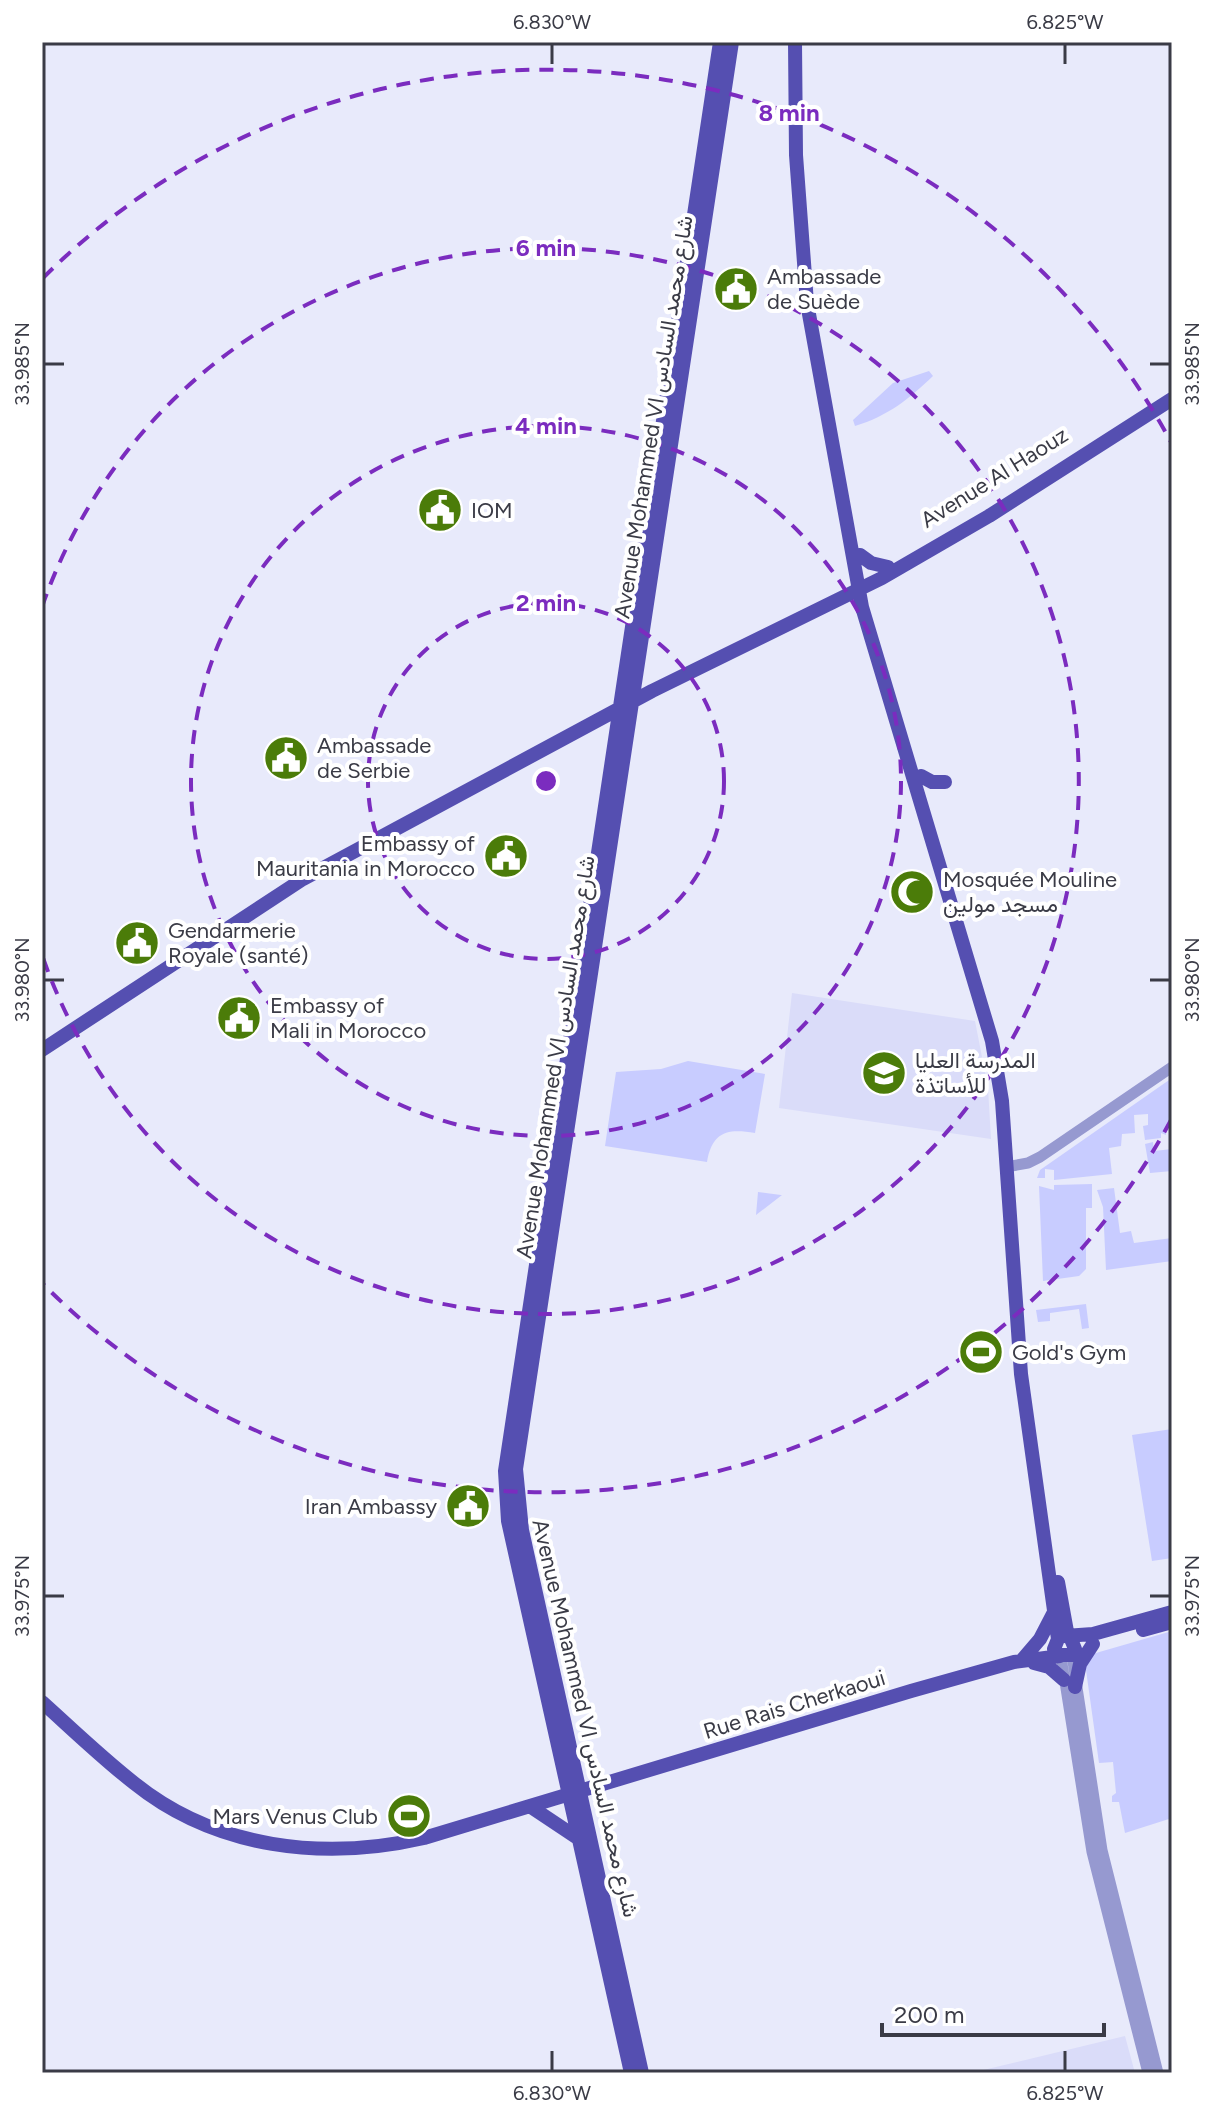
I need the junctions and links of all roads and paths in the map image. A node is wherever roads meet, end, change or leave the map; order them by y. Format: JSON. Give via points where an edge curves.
{"nodes":[{"id":1,"x":720,"y":42,"type":"edge"},
{"id":2,"x":732,"y":42,"type":"edge"},
{"id":3,"x":797,"y":42,"type":"edge"},
{"id":4,"x":1172,"y":390,"type":"edge"},
{"id":5,"x":1172,"y":399,"type":"edge"},
{"id":6,"x":860,"y":555,"type":"junction"},
{"id":7,"x":888,"y":567,"type":"junction"},
{"id":8,"x":862,"y":584,"type":"junction"},
{"id":9,"x":638,"y":666,"type":"junction"},
{"id":10,"x":663,"y":686,"type":"junction"},
{"id":11,"x":626,"y":706,"type":"junction"},
{"id":12,"x":590,"y":726,"type":"junction"},
{"id":13,"x":614,"y":743,"type":"junction"},
{"id":14,"x":921,"y":776,"type":"junction"},
{"id":15,"x":945,"y":782,"type":"dead end"},
{"id":16,"x":42,"y":1050,"type":"edge"},
{"id":17,"x":1172,"y":1067,"type":"edge"},
{"id":18,"x":1010,"y":1167,"type":"junction"},
{"id":19,"x":1058,"y":1611,"type":"junction"},
{"id":20,"x":1172,"y":1612,"type":"edge"},
{"id":21,"x":1172,"y":1622,"type":"edge"},
{"id":22,"x":1097,"y":1638,"type":"junction"},
{"id":23,"x":1065,"y":1647,"type":"junction"},
{"id":24,"x":1022,"y":1660,"type":"junction"},
{"id":25,"x":1070,"y":1683,"type":"junction"},
{"id":26,"x":42,"y":1702,"type":"edge"},
{"id":27,"x":575,"y":1794,"type":"junction"},
{"id":28,"x":531,"y":1807,"type":"junction"},
{"id":29,"x":579,"y":1839,"type":"junction"},
{"id":30,"x":631,"y":2073,"type":"edge"},
{"id":31,"x":642,"y":2073,"type":"edge"},
{"id":32,"x":1148,"y":2073,"type":"edge"},
{"id":33,"x":1158,"y":2073,"type":"edge"}],
"edges":[{"from":1,"to":11,"type":"main road","name":"Avenue Mohammed VI شارع محمد السادس"},
{"from":2,"to":9,"type":"main road","name":"Avenue Mohammed VI شارع محمد السادس"},
{"from":3,"to":6,"type":"main road","via":[[811,303]]},
{"from":3,"to":8,"type":"main road","via":[[796,155],[807,303]]},
{"from":4,"to":7,"type":"main road","name":"Avenue Al Haouz"},
{"from":5,"to":8,"type":"main road","name":"Avenue Al Haouz","via":[[969,528]]},
{"from":6,"to":7,"type":"main road"},
{"from":6,"to":8,"type":"main road"},
{"from":7,"to":8,"type":"main road","name":"Avenue Al Haouz"},
{"from":8,"to":10,"type":"main road","name":"Avenue Al Haouz"},
{"from":8,"to":14,"type":"main road"},
{"from":8,"to":18,"type":"main road","via":[[890,705],[988,1022]]},
{"from":9,"to":10,"type":"main road","via":[[650,681]]},
{"from":9,"to":11,"type":"main road","name":"Avenue Mohammed VI شارع محمد السادس"},
{"from":10,"to":11,"type":"main road","name":"Avenue Al Haouz"},
{"from":11,"to":12,"type":"main road","name":"Avenue Al Haouz"},
{"from":11,"to":13,"type":"main road","name":"Avenue Mohammed VI شارع محمد السادس"},
{"from":11,"to":27,"type":"main road","name":"Avenue Mohammed VI شارع محمد السادس","via":[[516,1469],[519,1516]]},
{"from":12,"to":13,"type":"main road"},
{"from":12,"to":16,"type":"main road","name":"Avenue Al Haouz","via":[[303,879]]},
{"from":13,"to":27,"type":"main road","name":"Avenue Mohammed VI شارع محمد السادس","via":[[505,1471],[508,1521]]},
{"from":14,"to":15,"type":"main road"},
{"from":14,"to":18,"type":"main road","via":[[1003,1053]]},
{"from":17,"to":18,"type":"street","via":[[1040,1157]]},
{"from":18,"to":19,"type":"main road","via":[[1021,1374]]},
{"from":19,"to":22,"type":"main road"},
{"from":19,"to":23,"type":"main road"},
{"from":19,"to":24,"type":"main road"},
{"from":20,"to":22,"type":"main road"},
{"from":21,"to":22,"type":"main road"},
{"from":22,"to":23,"type":"main road","name":"Rue Rais Cherkaoui"},
{"from":22,"to":25,"type":"main road"},
{"from":23,"to":24,"type":"main road","name":"Rue Rais Cherkaoui"},
{"from":23,"to":25,"type":"street"},
{"from":24,"to":25,"type":"main road","via":[[1049,1667]]},
{"from":24,"to":27,"type":"main road","name":"Rue Rais Cherkaoui"},
{"from":25,"to":32,"type":"street","via":[[1092,1852]]},
{"from":25,"to":33,"type":"street","via":[[1105,1862]]},
{"from":26,"to":28,"type":"main road","name":"Rue Rais Cherkaoui","via":[[151,1795],[208,1825],[272,1845],[330,1850],[390,1846]]},
{"from":27,"to":28,"type":"main road","name":"Rue Rais Cherkaoui"},
{"from":27,"to":29,"type":"main road","name":"Avenue Mohammed VI شارع محمد السادس"},
{"from":27,"to":31,"type":"main road","name":"Avenue Mohammed VI شارع محمد السادس"},
{"from":28,"to":29,"type":"main road"},
{"from":29,"to":30,"type":"main road","name":"Avenue Mohammed VI شارع محمد السادس"}]}
